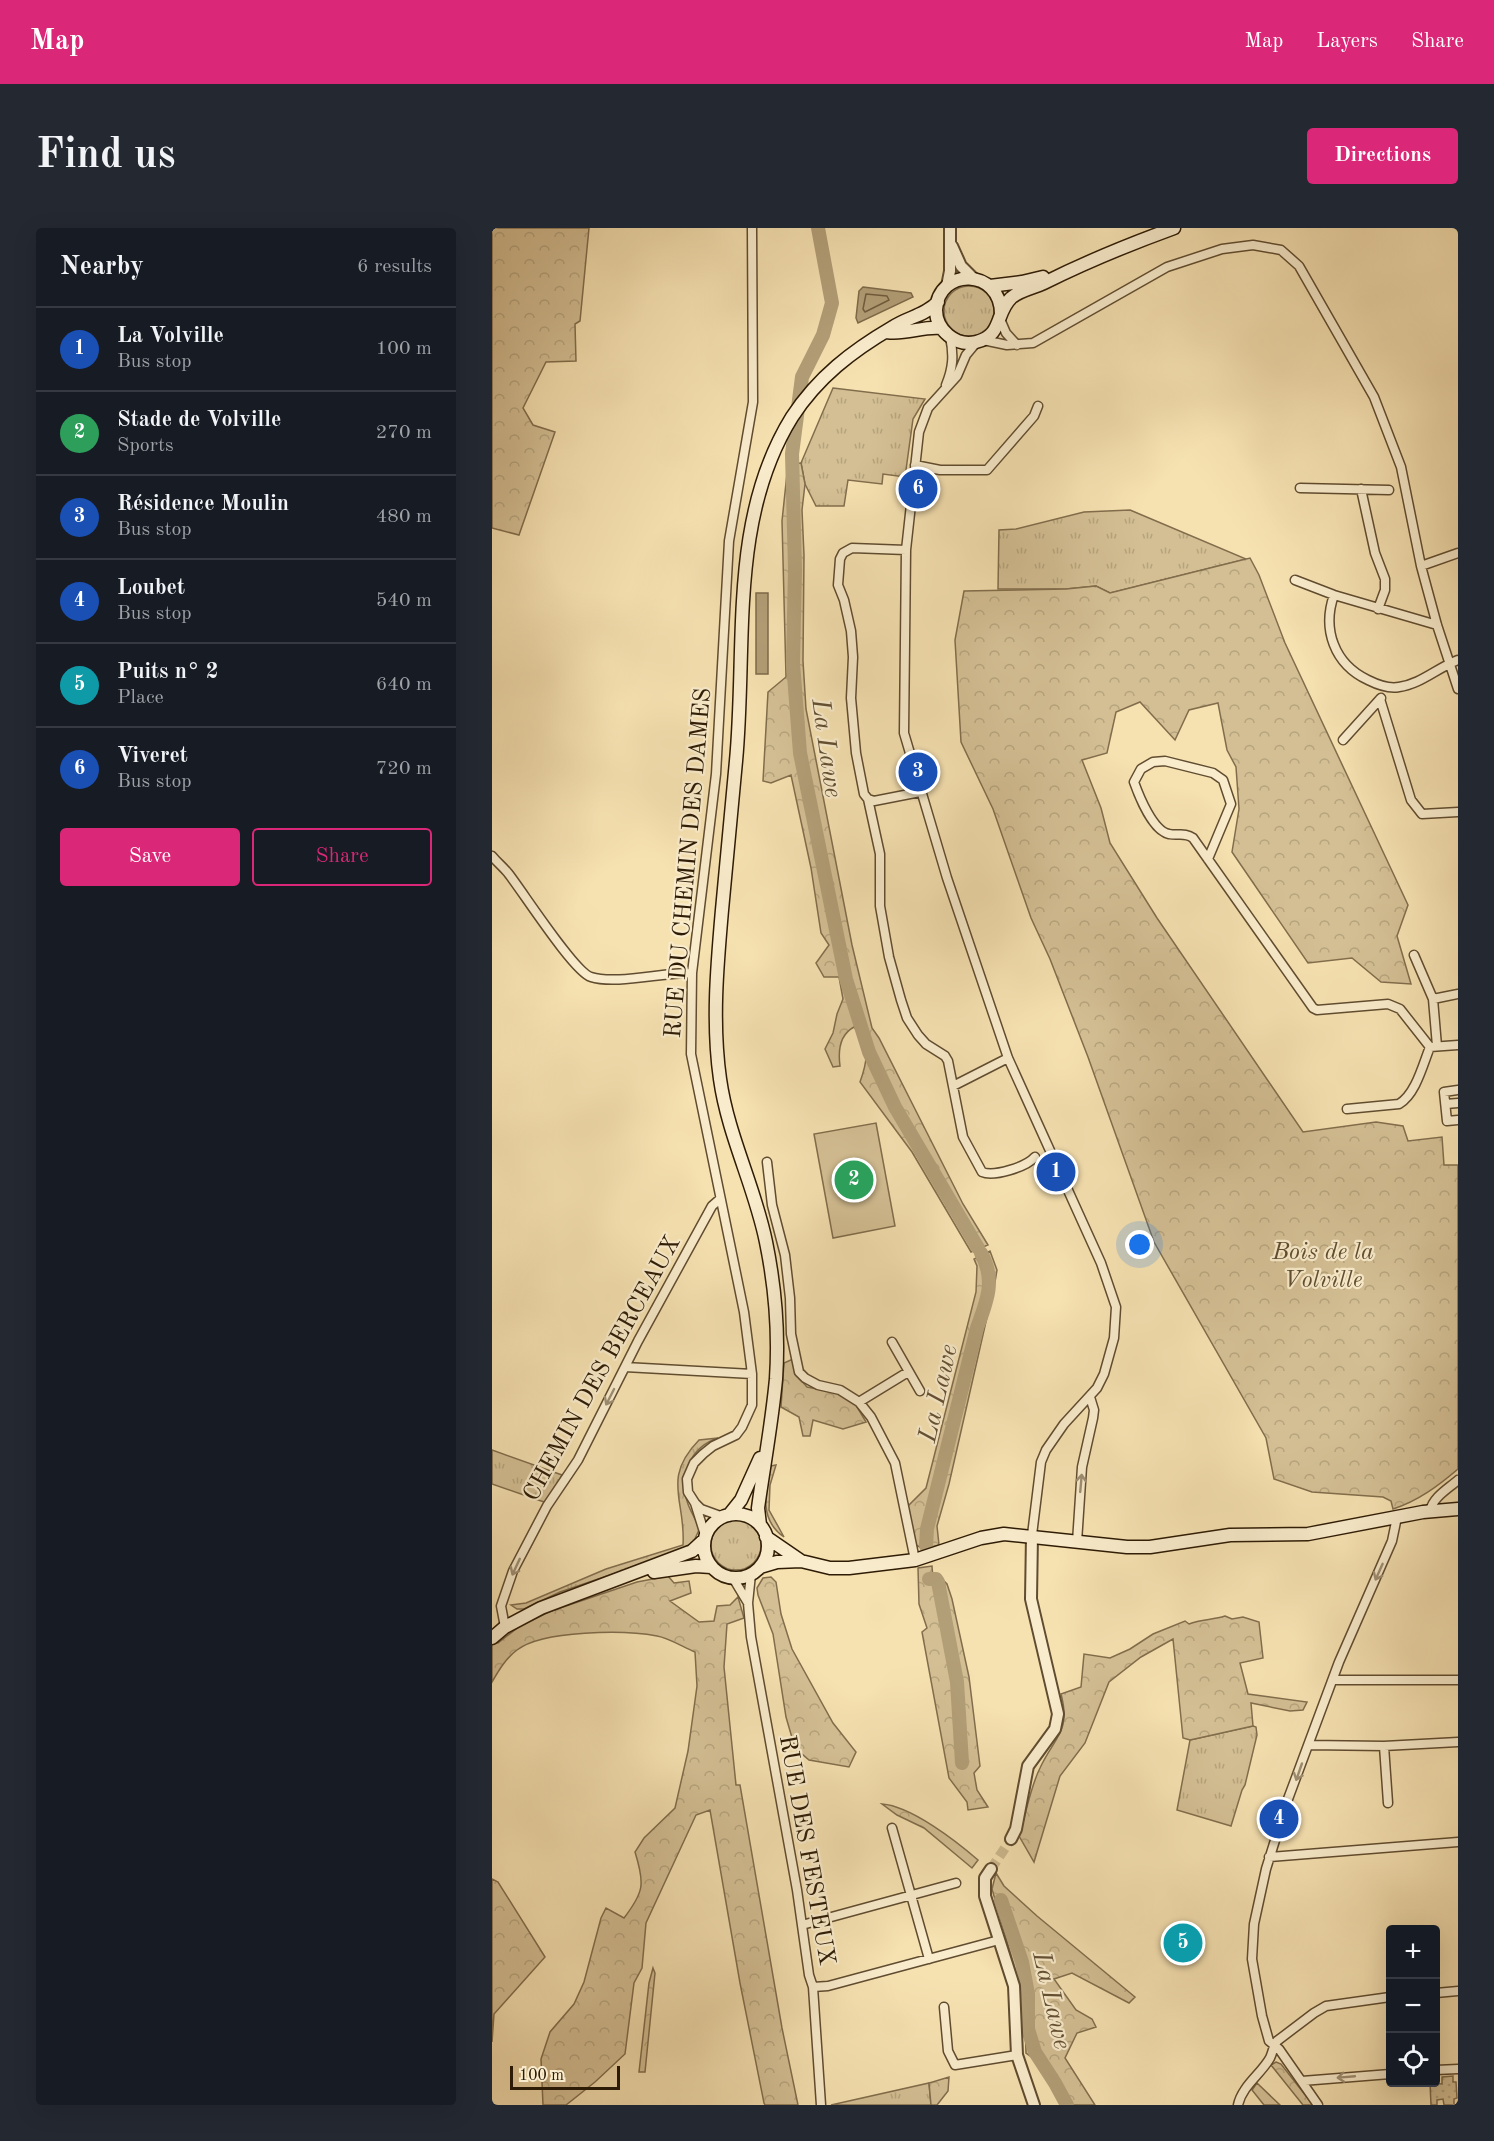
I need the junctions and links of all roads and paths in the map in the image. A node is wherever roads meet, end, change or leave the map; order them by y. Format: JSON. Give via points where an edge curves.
{"nodes":[{"id":1,"x":752,"y":228,"type":"edge"},
{"id":2,"x":950,"y":228,"type":"edge"},
{"id":3,"x":1174,"y":228,"type":"edge"},
{"id":4,"x":951,"y":243,"type":"junction"},
{"id":5,"x":1062,"y":273,"type":"junction"},
{"id":6,"x":974,"y":279,"type":"junction"},
{"id":7,"x":947,"y":286,"type":"junction"},
{"id":8,"x":990,"y":286,"type":"junction"},
{"id":9,"x":938,"y":302,"type":"junction"},
{"id":10,"x":1001,"y":317,"type":"junction"},
{"id":11,"x":941,"y":328,"type":"junction"},
{"id":12,"x":886,"y":332,"type":"junction"},
{"id":13,"x":950,"y":337,"type":"junction"},
{"id":14,"x":980,"y":341,"type":"junction"},
{"id":15,"x":1017,"y":345,"type":"junction"},
{"id":16,"x":943,"y":391,"type":"junction"},
{"id":17,"x":1038,"y":406,"type":"dead end"},
{"id":18,"x":915,"y":465,"type":"junction"},
{"id":19,"x":1300,"y":488,"type":"dead end"},
{"id":20,"x":1360,"y":489,"type":"junction"},
{"id":21,"x":1389,"y":490,"type":"dead end"},
{"id":22,"x":906,"y":550,"type":"junction"},
{"id":23,"x":1458,"y":553,"type":"edge"},
{"id":24,"x":1421,"y":566,"type":"junction"},
{"id":25,"x":1295,"y":580,"type":"dead end"},
{"id":26,"x":1334,"y":595,"type":"junction"},
{"id":27,"x":1378,"y":609,"type":"junction"},
{"id":28,"x":1437,"y":626,"type":"junction"},
{"id":29,"x":1458,"y":660,"type":"edge"},
{"id":30,"x":1449,"y":664,"type":"junction"},
{"id":31,"x":1388,"y":687,"type":"junction"},
{"id":32,"x":1458,"y":689,"type":"edge"},
{"id":33,"x":1380,"y":699,"type":"junction"},
{"id":34,"x":1343,"y":740,"type":"dead end"},
{"id":35,"x":920,"y":792,"type":"junction"},
{"id":36,"x":868,"y":799,"type":"junction"},
{"id":37,"x":1458,"y":812,"type":"edge"},
{"id":38,"x":492,"y":856,"type":"edge"},
{"id":39,"x":1208,"y":859,"type":"junction"},
{"id":40,"x":1414,"y":955,"type":"dead end"},
{"id":41,"x":692,"y":973,"type":"junction"},
{"id":42,"x":1458,"y":994,"type":"edge"},
{"id":43,"x":1433,"y":999,"type":"junction"},
{"id":44,"x":1458,"y":1045,"type":"edge"},
{"id":45,"x":1434,"y":1047,"type":"junction"},
{"id":46,"x":1008,"y":1058,"type":"junction"},
{"id":47,"x":953,"y":1086,"type":"junction"},
{"id":48,"x":1458,"y":1090,"type":"edge"},
{"id":49,"x":1458,"y":1103,"type":"edge"},
{"id":50,"x":1446,"y":1104,"type":"junction"},
{"id":51,"x":1347,"y":1109,"type":"dead end"},
{"id":52,"x":1458,"y":1120,"type":"edge"},
{"id":53,"x":1035,"y":1157,"type":"dead end"},
{"id":54,"x":767,"y":1162,"type":"dead end"},
{"id":55,"x":720,"y":1199,"type":"junction"},
{"id":56,"x":891,"y":1342,"type":"dead end"},
{"id":57,"x":626,"y":1367,"type":"junction"},
{"id":58,"x":908,"y":1371,"type":"junction"},
{"id":59,"x":752,"y":1374,"type":"junction"},
{"id":60,"x":920,"y":1391,"type":"dead end"},
{"id":61,"x":1090,"y":1397,"type":"junction"},
{"id":62,"x":859,"y":1402,"type":"junction"},
{"id":63,"x":767,"y":1443,"type":"junction"},
{"id":64,"x":1458,"y":1480,"type":"edge"},
{"id":65,"x":695,"y":1503,"type":"junction"},
{"id":66,"x":1458,"y":1509,"type":"edge"},
{"id":67,"x":1430,"y":1511,"type":"junction"},
{"id":68,"x":726,"y":1516,"type":"junction"},
{"id":69,"x":1397,"y":1517,"type":"junction"},
{"id":70,"x":760,"y":1525,"type":"junction"},
{"id":71,"x":1032,"y":1535,"type":"junction"},
{"id":72,"x":766,"y":1537,"type":"junction"},
{"id":73,"x":705,"y":1538,"type":"junction"},
{"id":74,"x":1077,"y":1542,"type":"junction"},
{"id":75,"x":915,"y":1560,"type":"junction"},
{"id":76,"x":801,"y":1561,"type":"junction"},
{"id":77,"x":711,"y":1567,"type":"junction"},
{"id":78,"x":643,"y":1571,"type":"junction"},
{"id":79,"x":755,"y":1571,"type":"junction"},
{"id":80,"x":733,"y":1578,"type":"junction"},
{"id":81,"x":748,"y":1603,"type":"junction"},
{"id":82,"x":505,"y":1627,"type":"junction"},
{"id":83,"x":492,"y":1638,"type":"edge"},
{"id":84,"x":1333,"y":1680,"type":"junction"},
{"id":85,"x":1458,"y":1680,"type":"edge"},
{"id":86,"x":1458,"y":1742,"type":"edge"},
{"id":87,"x":1309,"y":1745,"type":"junction"},
{"id":88,"x":1384,"y":1746,"type":"junction"},
{"id":89,"x":1388,"y":1803,"type":"dead end"},
{"id":90,"x":892,"y":1828,"type":"dead end"},
{"id":91,"x":1011,"y":1839,"type":"tunnel mouth"},
{"id":92,"x":1458,"y":1842,"type":"edge"},
{"id":93,"x":1269,"y":1857,"type":"junction"},
{"id":94,"x":991,"y":1869,"type":"tunnel mouth"},
{"id":95,"x":956,"y":1883,"type":"dead end"},
{"id":96,"x":912,"y":1896,"type":"junction"},
{"id":97,"x":802,"y":1925,"type":"junction"},
{"id":98,"x":999,"y":1940,"type":"junction"},
{"id":99,"x":929,"y":1959,"type":"junction"},
{"id":100,"x":813,"y":1987,"type":"junction"},
{"id":101,"x":1458,"y":1991,"type":"edge"},
{"id":102,"x":1440,"y":1993,"type":"edge"},
{"id":103,"x":1386,"y":1998,"type":"edge"},
{"id":104,"x":944,"y":2007,"type":"dead end"},
{"id":105,"x":1273,"y":2046,"type":"junction"},
{"id":106,"x":1017,"y":2055,"type":"junction"},
{"id":107,"x":1458,"y":2069,"type":"edge"},
{"id":108,"x":1440,"y":2070,"type":"edge"},
{"id":109,"x":1386,"y":2074,"type":"edge"},
{"id":110,"x":1302,"y":2081,"type":"junction"},
{"id":111,"x":821,"y":2105,"type":"edge"},
{"id":112,"x":1034,"y":2105,"type":"edge"},
{"id":113,"x":1238,"y":2105,"type":"edge"},
{"id":114,"x":1318,"y":2105,"type":"edge"}],
"edges":[{"from":1,"to":41,"type":"street","name":"RUE DU CHEMIN DES DAMES","via":[[753,402],[729,541],[716,774]]},
{"from":2,"to":4,"type":"street"},
{"from":3,"to":5,"type":"main road"},
{"from":4,"to":6,"type":"street","via":[[962,266]]},
{"from":4,"to":7,"type":"street"},
{"from":5,"to":8,"type":"main road"},
{"from":5,"to":10,"type":"main road","via":[[1011,298]]},
{"from":6,"to":7,"type":"main road"},
{"from":6,"to":8,"type":"main road"},
{"from":7,"to":9,"type":"main road"},
{"from":8,"to":10,"type":"main road","via":[[999,299]]},
{"from":9,"to":11,"type":"main road"},
{"from":9,"to":12,"type":"main road","via":[[924,314]]},
{"from":10,"to":14,"type":"main road","via":[[994,332]]},
{"from":10,"to":15,"type":"street","via":[[1006,333]]},
{"from":11,"to":12,"type":"main road"},
{"from":11,"to":13,"type":"main road"},
{"from":12,"to":63,"type":"main road","via":[[850,353],[828,372],[792,417],[756,507],[748,545],[736,756],[714,1004],[720,1080],[728,1120],[761,1218],[772,1282],[777,1324],[776,1376]]},
{"from":13,"to":14,"type":"main road","via":[[960,342]]},
{"from":13,"to":16,"type":"street","via":[[953,363]]},
{"from":14,"to":15,"type":"street"},
{"from":14,"to":16,"type":"street"},
{"from":15,"to":24,"type":"street","via":[[1033,344],[1167,267],[1222,249],[1252,245],[1281,250],[1299,266],[1374,397],[1401,467]]},
{"from":16,"to":18,"type":"street","via":[[922,420]]},
{"from":17,"to":18,"type":"street","via":[[1034,416],[987,470],[940,470]]},
{"from":18,"to":22,"type":"street"},
{"from":19,"to":20,"type":"street"},
{"from":20,"to":21,"type":"street"},
{"from":20,"to":27,"type":"street","via":[[1385,579]]},
{"from":22,"to":35,"type":"street","via":[[904,733]]},
{"from":22,"to":36,"type":"street","via":[[852,548],[840,559],[838,585],[851,631],[856,753]]},
{"from":23,"to":24,"type":"street"},
{"from":24,"to":28,"type":"street"},
{"from":25,"to":26,"type":"street"},
{"from":26,"to":27,"type":"street"},
{"from":26,"to":31,"type":"street","via":[[1328,624],[1336,651],[1353,672]]},
{"from":27,"to":28,"type":"street"},
{"from":28,"to":30,"type":"street"},
{"from":29,"to":30,"type":"street"},
{"from":30,"to":31,"type":"street","via":[[1412,684]]},
{"from":30,"to":32,"type":"street"},
{"from":31,"to":33,"type":"street"},
{"from":33,"to":34,"type":"street"},
{"from":33,"to":37,"type":"street","via":[[1416,808],[1422,814]]},
{"from":35,"to":36,"type":"street"},
{"from":35,"to":46,"type":"street"},
{"from":36,"to":47,"type":"street","via":[[880,854],[880,906],[901,1000],[918,1035],[945,1056]]},
{"from":38,"to":41,"type":"street","via":[[585,974],[592,978],[623,979]]},
{"from":39,"to":39,"type":"street","via":[[1187,834],[1161,830],[1137,792],[1134,782],[1142,768],[1154,762],[1177,763],[1213,772],[1223,780],[1231,804]]},
{"from":39,"to":45,"type":"street","via":[[1313,1008],[1388,1004],[1400,1010]]},
{"from":40,"to":43,"type":"street"},
{"from":41,"to":55,"type":"street","name":"RUE DU CHEMIN DES DAMES","via":[[691,1054]]},
{"from":42,"to":43,"type":"street"},
{"from":43,"to":45,"type":"street"},
{"from":44,"to":45,"type":"street"},
{"from":45,"to":51,"type":"street","via":[[1404,1101]]},
{"from":46,"to":47,"type":"street"},
{"from":46,"to":61,"type":"street","via":[[1105,1270],[1116,1308],[1114,1338],[1104,1374]]},
{"from":47,"to":53,"type":"street","via":[[963,1137],[982,1172],[989,1175],[1029,1163]]},
{"from":48,"to":50,"type":"street","via":[[1444,1092]]},
{"from":49,"to":50,"type":"street"},
{"from":50,"to":52,"type":"street","via":[[1447,1121]]},
{"from":54,"to":62,"type":"street","via":[[772,1205],[785,1255],[791,1334],[799,1372],[818,1385],[840,1390]]},
{"from":55,"to":57,"type":"street","name":"CHEMIN DES BERCEAUX","via":[[712,1206]]},
{"from":55,"to":59,"type":"street","name":"RUE DU CHEMIN DES DAMES","via":[[744,1312]]},
{"from":56,"to":58,"type":"street"},
{"from":57,"to":59,"type":"street"},
{"from":57,"to":82,"type":"street","name":"CHEMIN DES BERCEAUX","one_way":true,"via":[[578,1460],[547,1506],[513,1571],[501,1606]]},
{"from":58,"to":60,"type":"street"},
{"from":58,"to":62,"type":"street"},
{"from":59,"to":65,"type":"street","name":"RUE DU CHEMIN DES DAMES","via":[[752,1405],[742,1427],[693,1463],[687,1479],[688,1492]]},
{"from":61,"to":71,"type":"street","via":[[1066,1420],[1047,1450],[1039,1476]]},
{"from":74,"to":61,"type":"street","one_way":true,"via":[[1082,1467],[1094,1410]]},
{"from":62,"to":75,"type":"street","via":[[895,1463]]},
{"from":63,"to":68,"type":"main road","via":[[741,1500]]},
{"from":63,"to":70,"type":"main road","via":[[758,1508]]},
{"from":64,"to":67,"type":"street","via":[[1441,1494]]},
{"from":65,"to":68,"type":"street","via":[[701,1509]]},
{"from":65,"to":73,"type":"street","name":"RUE DU CHEMIN DES DAMES"},
{"from":66,"to":67,"type":"main road"},
{"from":67,"to":69,"type":"main road"},
{"from":68,"to":70,"type":"main road","via":[[743,1515]]},
{"from":68,"to":73,"type":"main road","via":[[710,1528]]},
{"from":69,"to":74,"type":"main road","via":[[1308,1534],[1230,1535],[1150,1547]]},
{"from":69,"to":84,"type":"street","one_way":true,"via":[[1392,1541]]},
{"from":70,"to":72,"type":"main road"},
{"from":71,"to":74,"type":"main road"},
{"from":71,"to":75,"type":"main road","via":[[981,1538]]},
{"from":71,"to":91,"type":"street","via":[[1031,1599],[1058,1714],[1055,1729],[1028,1766]]},
{"from":72,"to":76,"type":"main road"},
{"from":72,"to":79,"type":"main road","via":[[767,1553]]},
{"from":73,"to":77,"type":"main road","via":[[704,1554]]},
{"from":73,"to":78,"type":"main road","via":[[693,1551]]},
{"from":75,"to":76,"type":"main road","via":[[849,1568]]},
{"from":76,"to":79,"type":"main road","via":[[777,1562]]},
{"from":77,"to":78,"type":"main road"},
{"from":77,"to":80,"type":"main road"},
{"from":78,"to":82,"type":"main road","via":[[550,1604]]},
{"from":79,"to":80,"type":"main road"},
{"from":79,"to":81,"type":"street","name":"RUE DES FESTEUX"},
{"from":80,"to":81,"type":"street","name":"RUE DES FESTEUX"},
{"from":81,"to":97,"type":"street","name":"RUE DES FESTEUX"},
{"from":82,"to":83,"type":"main road"},
{"from":84,"to":85,"type":"street"},
{"from":84,"to":87,"type":"street"},
{"from":86,"to":88,"type":"street"},
{"from":87,"to":88,"type":"street"},
{"from":87,"to":93,"type":"street","one_way":true},
{"from":88,"to":89,"type":"street"},
{"from":90,"to":96,"type":"street"},
{"from":92,"to":93,"type":"street"},
{"from":93,"to":105,"type":"street","via":[[1254,1924],[1252,1959],[1262,2016]]},
{"from":94,"to":98,"type":"street","via":[[984,1888]]},
{"from":95,"to":96,"type":"street"},
{"from":96,"to":97,"type":"street"},
{"from":96,"to":99,"type":"street"},
{"from":97,"to":100,"type":"street","name":"RUE DES FESTEUX"},
{"from":98,"to":99,"type":"street"},
{"from":98,"to":106,"type":"street","via":[[1014,1986]]},
{"from":99,"to":100,"type":"street"},
{"from":100,"to":111,"type":"street","name":"RUE DES FESTEUX"},
{"from":101,"to":102,"type":"street"},
{"from":103,"to":105,"type":"street","via":[[1326,2006]]},
{"from":104,"to":106,"type":"street","via":[[948,2051],[955,2065]]},
{"from":105,"to":110,"type":"street"},
{"from":105,"to":113,"type":"street","via":[[1270,2057]]},
{"from":106,"to":112,"type":"street"},
{"from":107,"to":108,"type":"street"},
{"from":109,"to":110,"type":"street","one_way":true},
{"from":110,"to":114,"type":"street"}]}
